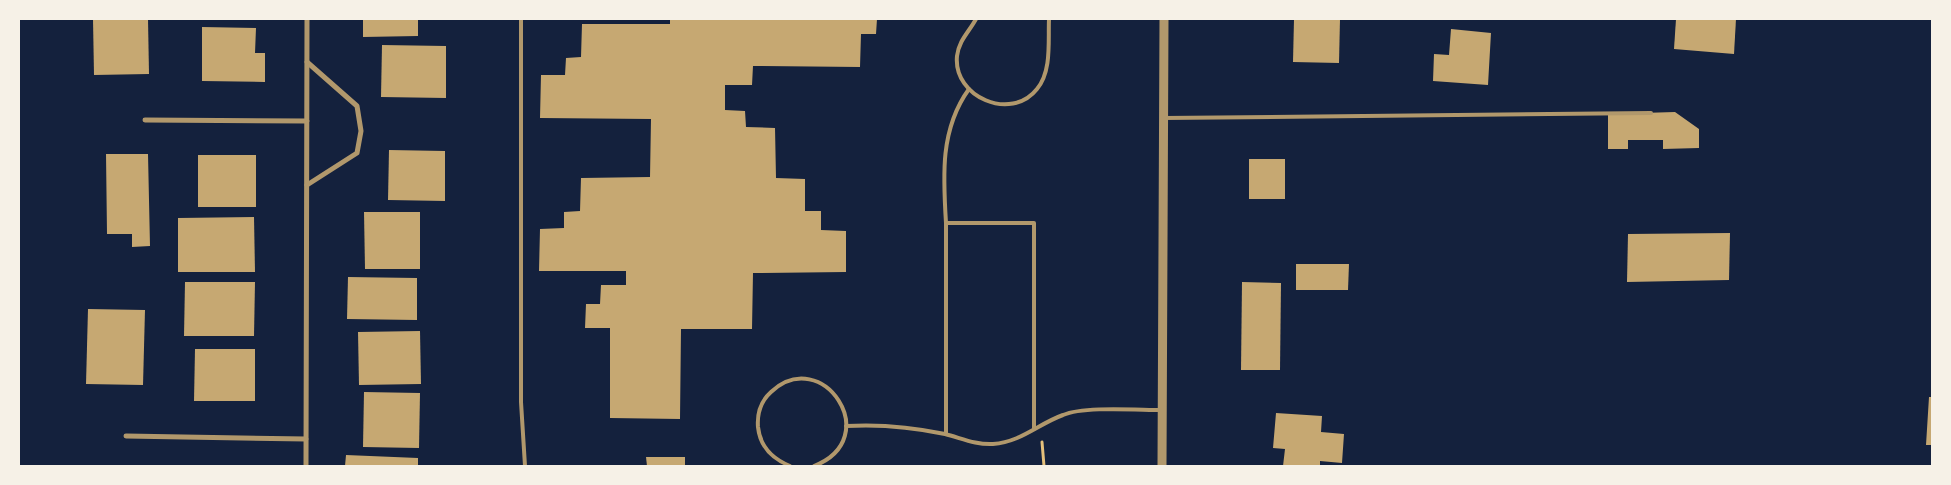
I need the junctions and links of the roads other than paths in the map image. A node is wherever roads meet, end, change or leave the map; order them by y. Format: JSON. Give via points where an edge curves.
{"nodes":[{"id":1,"x":307,"y":19,"type":"edge"},
{"id":2,"x":522,"y":19,"type":"edge"},
{"id":3,"x":976,"y":19,"type":"edge"},
{"id":4,"x":1049,"y":19,"type":"edge"},
{"id":5,"x":1164,"y":19,"type":"edge"},
{"id":6,"x":307,"y":62,"type":"junction"},
{"id":7,"x":969,"y":89,"type":"junction"},
{"id":8,"x":1651,"y":113,"type":"dead end"},
{"id":9,"x":1163,"y":118,"type":"junction"},
{"id":10,"x":144,"y":120,"type":"dead end"},
{"id":11,"x":307,"y":121,"type":"junction"},
{"id":12,"x":307,"y":185,"type":"junction"},
{"id":13,"x":946,"y":223,"type":"junction"},
{"id":14,"x":1162,"y":410,"type":"junction"},
{"id":15,"x":846,"y":426,"type":"junction"},
{"id":16,"x":1034,"y":429,"type":"junction"},
{"id":17,"x":946,"y":434,"type":"junction"},
{"id":18,"x":126,"y":436,"type":"dead end"},
{"id":19,"x":306,"y":439,"type":"junction"},
{"id":20,"x":306,"y":466,"type":"edge"},
{"id":21,"x":525,"y":466,"type":"edge"},
{"id":22,"x":790,"y":466,"type":"edge"},
{"id":23,"x":814,"y":466,"type":"edge"},
{"id":24,"x":1162,"y":466,"type":"edge"}],
"edges":[{"from":1,"to":6,"type":"street"},
{"from":2,"to":21,"type":"lane","via":[[521,402]]},
{"from":3,"to":7,"type":"lane","via":[[961,40],[957,56],[958,73]]},
{"from":4,"to":7,"type":"lane","via":[[1044,77],[1028,98],[1013,104],[998,104],[982,99]]},
{"from":5,"to":9,"type":"street"},
{"from":6,"to":11,"type":"street"},
{"from":6,"to":12,"type":"street","via":[[357,106],[361,131],[357,153]]},
{"from":7,"to":13,"type":"lane","via":[[951,126],[945,149]]},
{"from":8,"to":9,"type":"lane"},
{"from":9,"to":14,"type":"street"},
{"from":10,"to":11,"type":"street"},
{"from":11,"to":12,"type":"street"},
{"from":12,"to":19,"type":"street"},
{"from":13,"to":16,"type":"lane","via":[[1034,223]]},
{"from":13,"to":17,"type":"lane"},
{"from":14,"to":16,"type":"lane","via":[[1064,414]]},
{"from":14,"to":24,"type":"street"},
{"from":15,"to":17,"type":"lane","via":[[898,426]]},
{"from":15,"to":22,"type":"lane","via":[[842,404],[828,387],[808,380],[796,380],[776,388],[762,405],[758,421],[760,438],[772,456]]},
{"from":15,"to":23,"type":"lane","via":[[844,437],[833,456]]},
{"from":16,"to":17,"type":"lane","via":[[1011,441],[992,444],[971,442]]},
{"from":18,"to":19,"type":"street"},
{"from":19,"to":20,"type":"street"}]}
